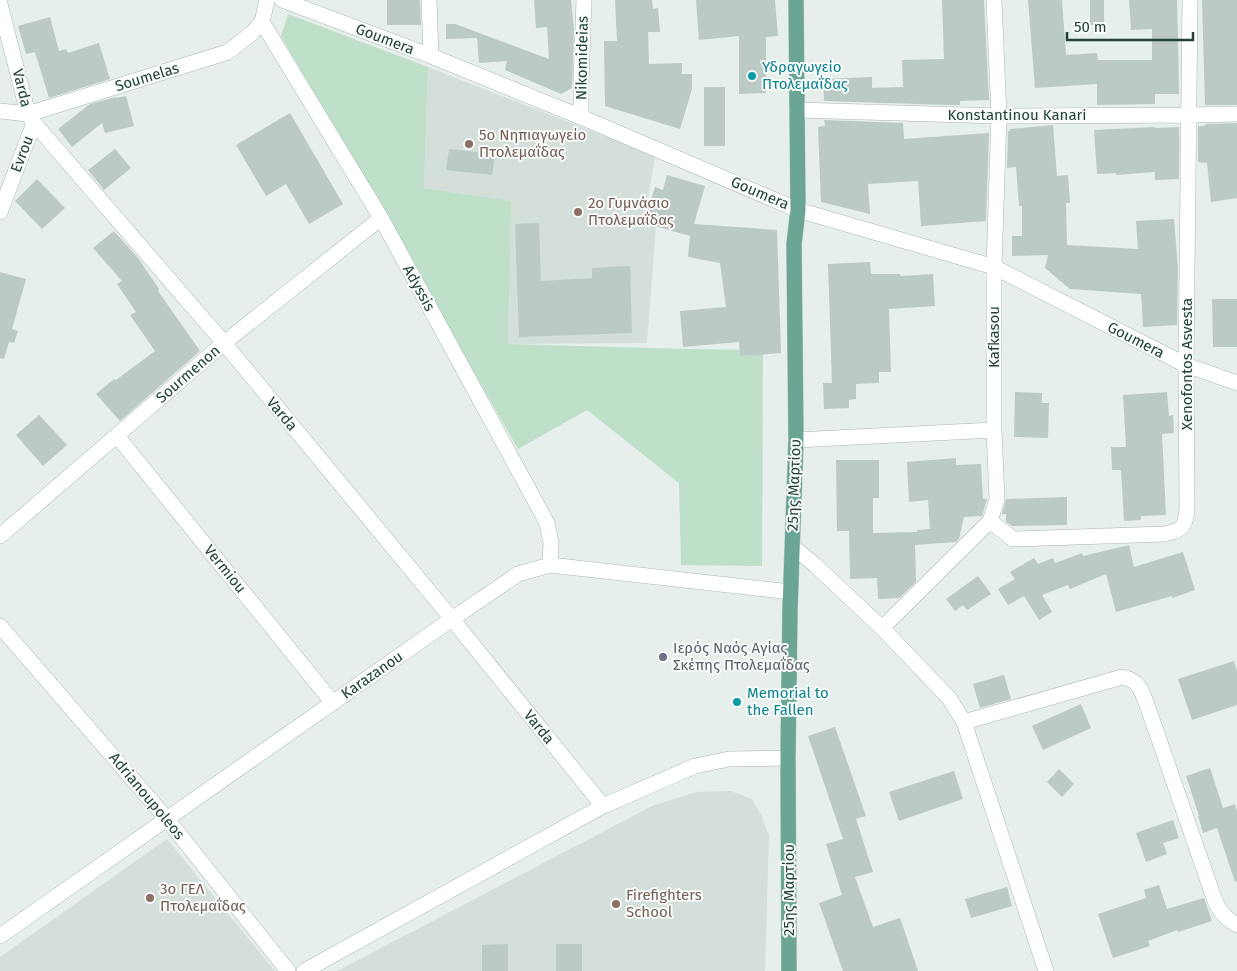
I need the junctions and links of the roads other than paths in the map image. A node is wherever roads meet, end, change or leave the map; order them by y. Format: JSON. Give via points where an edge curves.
{"nodes":[{"id":1,"x":267,"y":0,"type":"edge"},
{"id":2,"x":282,"y":0,"type":"edge"},
{"id":3,"x":430,"y":0,"type":"edge"},
{"id":4,"x":584,"y":0,"type":"edge"},
{"id":5,"x":796,"y":0,"type":"edge"},
{"id":6,"x":994,"y":0,"type":"edge"},
{"id":7,"x":1190,"y":0,"type":"edge"},
{"id":8,"x":0,"y":4,"type":"edge"},
{"id":9,"x":262,"y":22,"type":"junction"},
{"id":10,"x":431,"y":56,"type":"junction"},
{"id":11,"x":797,"y":110,"type":"junction"},
{"id":12,"x":0,"y":111,"type":"edge"},
{"id":13,"x":1237,"y":114,"type":"edge"},
{"id":14,"x":1189,"y":115,"type":"junction"},
{"id":15,"x":999,"y":116,"type":"junction"},
{"id":16,"x":581,"y":117,"type":"junction"},
{"id":17,"x":31,"y":118,"type":"junction"},
{"id":18,"x":798,"y":210,"type":"junction"},
{"id":19,"x":0,"y":212,"type":"edge"},
{"id":20,"x":381,"y":218,"type":"junction"},
{"id":21,"x":994,"y":267,"type":"junction"},
{"id":22,"x":224,"y":344,"type":"junction"},
{"id":23,"x":1186,"y":365,"type":"junction"},
{"id":24,"x":1237,"y":383,"type":"edge"},
{"id":25,"x":994,"y":430,"type":"junction"},
{"id":26,"x":117,"y":436,"type":"junction"},
{"id":27,"x":796,"y":440,"type":"junction"},
{"id":28,"x":990,"y":521,"type":"junction"},
{"id":29,"x":0,"y":536,"type":"edge"},
{"id":30,"x":792,"y":546,"type":"junction"},
{"id":31,"x":550,"y":565,"type":"junction"},
{"id":32,"x":791,"y":592,"type":"junction"},
{"id":33,"x":452,"y":618,"type":"junction"},
{"id":34,"x":882,"y":628,"type":"junction"},
{"id":35,"x":1,"y":629,"type":"edge"},
{"id":36,"x":333,"y":702,"type":"junction"},
{"id":37,"x":964,"y":722,"type":"junction"},
{"id":38,"x":788,"y":758,"type":"junction"},
{"id":39,"x":603,"y":806,"type":"junction"},
{"id":40,"x":168,"y":819,"type":"junction"},
{"id":41,"x":1237,"y":925,"type":"edge"},
{"id":42,"x":0,"y":936,"type":"edge"},
{"id":43,"x":288,"y":971,"type":"edge"},
{"id":44,"x":304,"y":971,"type":"edge"},
{"id":45,"x":789,"y":971,"type":"edge"},
{"id":46,"x":1046,"y":971,"type":"edge"}],
"edges":[{"from":1,"to":9,"type":"street"},
{"from":2,"to":10,"type":"street","name":"Goumera"},
{"from":3,"to":10,"type":"street"},
{"from":4,"to":16,"type":"street","name":"Nikomideias"},
{"from":5,"to":11,"type":"main road","name":"25ης Μαρτίου"},
{"from":6,"to":15,"type":"street","name":"Kafkasou"},
{"from":7,"to":14,"type":"street","name":"Xenofontos Asvesta"},
{"from":8,"to":17,"type":"street","name":"Varda"},
{"from":9,"to":17,"type":"street","name":"Soumelas","via":[[228,52]]},
{"from":9,"to":20,"type":"street","name":"Adyssis"},
{"from":10,"to":16,"type":"street","name":"Goumera"},
{"from":11,"to":15,"type":"street","name":"Konstantinou Kanari"},
{"from":11,"to":18,"type":"main road","name":"25ης Μαρτίου"},
{"from":12,"to":17,"type":"street","name":"Soumelas"},
{"from":13,"to":14,"type":"street","name":"Konstantinou Kanari"},
{"from":14,"to":15,"type":"street","name":"Konstantinou Kanari"},
{"from":14,"to":23,"type":"street","name":"Xenofontos Asvesta"},
{"from":15,"to":21,"type":"street","name":"Kafkasou"},
{"from":16,"to":18,"type":"street","name":"Goumera"},
{"from":17,"to":19,"type":"street","name":"Evrou"},
{"from":17,"to":22,"type":"street","name":"Varda"},
{"from":18,"to":21,"type":"street","name":"Goumera"},
{"from":18,"to":27,"type":"main road","name":"25ης Μαρτίου","via":[[794,244]]},
{"from":20,"to":22,"type":"street","name":"Sourmenon"},
{"from":20,"to":31,"type":"street","name":"Adyssis","via":[[547,523],[552,544]]},
{"from":21,"to":23,"type":"street","name":"Goumera"},
{"from":21,"to":25,"type":"street","name":"Kafkasou"},
{"from":22,"to":26,"type":"street","name":"Sourmenon"},
{"from":22,"to":33,"type":"street","name":"Varda"},
{"from":23,"to":24,"type":"street","name":"Goumera"},
{"from":23,"to":28,"type":"street","name":"Xenofontos Asvesta","via":[[1187,508],[1184,525],[1180,529],[1165,534],[1013,539]]},
{"from":25,"to":27,"type":"street"},
{"from":25,"to":28,"type":"street","name":"Kafkasou","via":[[997,499]]},
{"from":26,"to":29,"type":"street","name":"Sourmenon"},
{"from":26,"to":36,"type":"street","name":"Vermiou"},
{"from":27,"to":30,"type":"main road","name":"25ης Μαρτίου"},
{"from":28,"to":34,"type":"street","name":"Kafkasou"},
{"from":30,"to":32,"type":"main road","name":"25ης Μαρτίου"},
{"from":30,"to":34,"type":"street"},
{"from":31,"to":32,"type":"street","name":"Karazanou"},
{"from":31,"to":33,"type":"street","name":"Karazanou","via":[[518,574]]},
{"from":32,"to":38,"type":"main road","name":"25ης Μαρτίου"},
{"from":33,"to":36,"type":"street","name":"Karazanou"},
{"from":33,"to":39,"type":"street","name":"Varda"},
{"from":34,"to":37,"type":"street","via":[[950,698]]},
{"from":35,"to":40,"type":"street","name":"Adrianoupoleos"},
{"from":36,"to":40,"type":"street","name":"Karazanou"},
{"from":37,"to":41,"type":"street","via":[[1122,677],[1134,681],[1146,702],[1215,902],[1226,918]]},
{"from":37,"to":46,"type":"street"},
{"from":38,"to":39,"type":"street","via":[[729,759],[695,766]]},
{"from":38,"to":45,"type":"main road","name":"25ης Μαρτίου"},
{"from":39,"to":44,"type":"street"},
{"from":40,"to":42,"type":"street","name":"Karazanou"},
{"from":40,"to":43,"type":"street","name":"Adrianoupoleos"}]}
